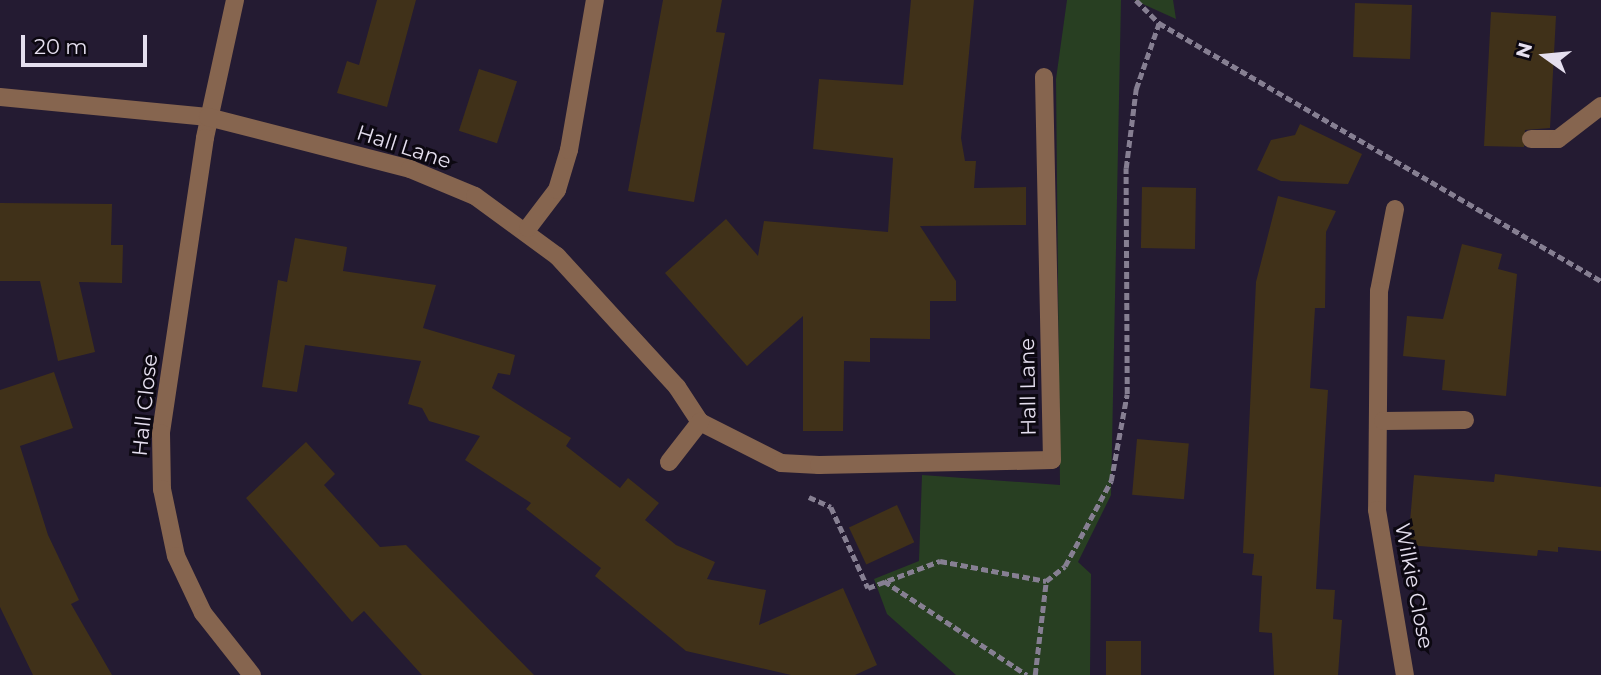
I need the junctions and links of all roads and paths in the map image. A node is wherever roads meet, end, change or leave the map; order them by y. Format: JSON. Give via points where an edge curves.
{"nodes":[{"id":1,"x":235,"y":0,"type":"edge"},
{"id":2,"x":596,"y":0,"type":"edge"},
{"id":3,"x":1136,"y":0,"type":"edge"},
{"id":4,"x":1159,"y":23,"type":"junction"},
{"id":5,"x":1044,"y":77,"type":"dead end"},
{"id":6,"x":0,"y":97,"type":"edge"},
{"id":7,"x":1601,"y":106,"type":"edge"},
{"id":8,"x":208,"y":117,"type":"junction"},
{"id":9,"x":1531,"y":139,"type":"dead end"},
{"id":10,"x":1395,"y":209,"type":"dead end"},
{"id":11,"x":528,"y":229,"type":"junction"},
{"id":12,"x":1601,"y":281,"type":"edge"},
{"id":13,"x":1465,"y":420,"type":"dead end"},
{"id":14,"x":1383,"y":421,"type":"junction"},
{"id":15,"x":700,"y":422,"type":"junction"},
{"id":16,"x":669,"y":462,"type":"dead end"},
{"id":17,"x":781,"y":463,"type":"junction"},
{"id":18,"x":884,"y":581,"type":"junction"},
{"id":19,"x":1046,"y":581,"type":"junction"},
{"id":20,"x":252,"y":675,"type":"edge"},
{"id":21,"x":1027,"y":675,"type":"edge"},
{"id":22,"x":1035,"y":675,"type":"edge"},
{"id":23,"x":1405,"y":675,"type":"edge"}],
"edges":[{"from":1,"to":8,"type":"street","name":"Hall Close"},
{"from":2,"to":11,"type":"street","via":[[569,150],[557,190]]},
{"from":3,"to":4,"type":"path"},
{"from":4,"to":12,"type":"path"},
{"from":4,"to":19,"type":"path","via":[[1136,89],[1126,168],[1127,394],[1111,481],[1065,566]]},
{"from":5,"to":17,"type":"street","name":"Hall Lane","via":[[1052,460]]},
{"from":6,"to":8,"type":"street","name":"Hall Lane"},
{"from":7,"to":9,"type":"street","via":[[1558,139]]},
{"from":8,"to":11,"type":"street","name":"Hall Lane","via":[[410,169],[475,196]]},
{"from":8,"to":20,"type":"street","name":"Hall Close","via":[[161,433],[162,489],[176,556],[203,613]]},
{"from":10,"to":14,"type":"street","name":"Wilkie Close","via":[[1379,291]]},
{"from":11,"to":15,"type":"street","name":"Hall Lane","via":[[677,387]]},
{"from":13,"to":14,"type":"street"},
{"from":14,"to":23,"type":"street","name":"Wilkie Close","via":[[1377,510]]},
{"from":15,"to":16,"type":"street"},
{"from":15,"to":17,"type":"street","name":"Hall Lane"},
{"from":17,"to":18,"type":"path","via":[[779,482],[831,507],[868,588]]},
{"from":18,"to":19,"type":"path","via":[[940,561]]},
{"from":18,"to":21,"type":"path"},
{"from":19,"to":22,"type":"path"}]}
